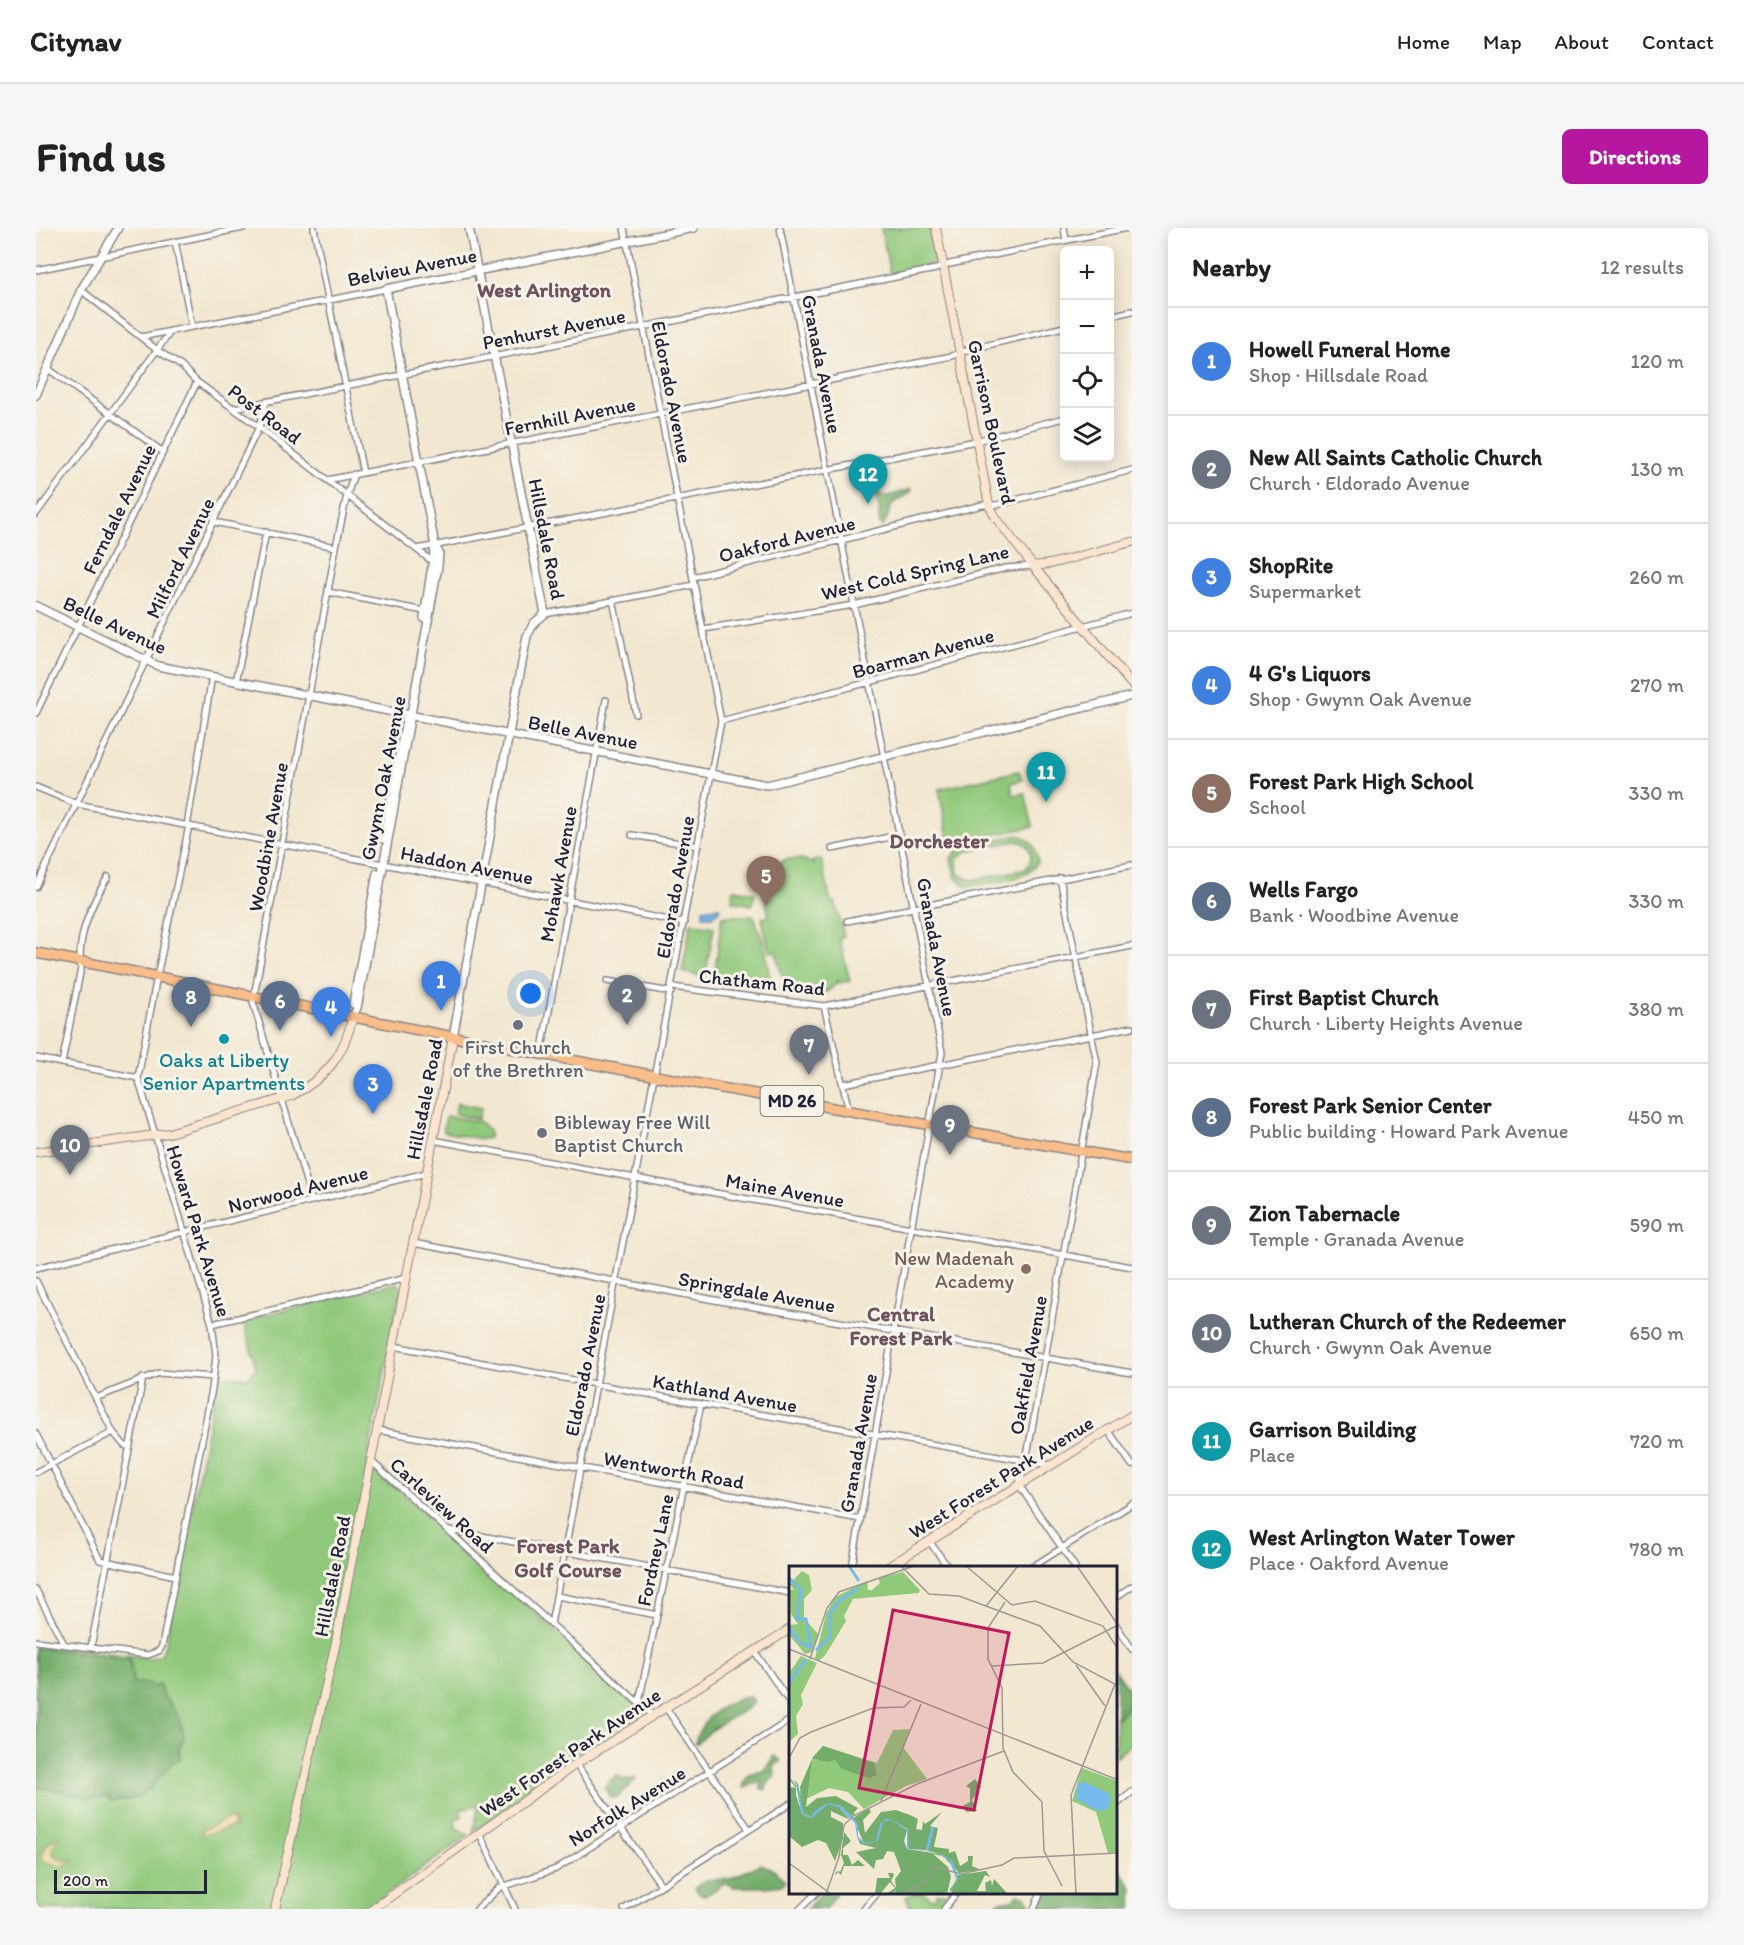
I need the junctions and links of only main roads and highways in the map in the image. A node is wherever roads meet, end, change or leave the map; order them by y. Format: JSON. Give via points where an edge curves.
{"nodes":[{"id":1,"x":936,"y":228,"type":"edge"},
{"id":2,"x":1132,"y":542,"type":"edge"},
{"id":3,"x":1033,"y":566,"type":"junction"},
{"id":4,"x":1132,"y":685,"type":"edge"},
{"id":5,"x":36,"y":953,"type":"edge"},
{"id":6,"x":353,"y":1016,"type":"junction"},
{"id":7,"x":453,"y":1037,"type":"junction"},
{"id":8,"x":36,"y":1152,"type":"edge"},
{"id":9,"x":1132,"y":1160,"type":"edge"},
{"id":10,"x":1132,"y":1415,"type":"edge"},
{"id":11,"x":890,"y":1566,"type":"edge"},
{"id":12,"x":789,"y":1630,"type":"edge"},
{"id":13,"x":275,"y":1909,"type":"edge"},
{"id":14,"x":373,"y":1909,"type":"edge"}],
"edges":[{"from":1,"to":3,"type":"main road","name":"Garrison Boulevard","via":[[989,505]]},
{"from":2,"to":3,"type":"main road","name":"West Cold Spring Lane"},
{"from":3,"to":4,"type":"main road","name":"Garrison Boulevard"},
{"from":5,"to":6,"type":"main road","number":"MD 26"},
{"from":6,"to":7,"type":"main road","number":"MD 26"},
{"from":6,"to":8,"type":"main road","name":"Gwynn Oak Avenue","via":[[346,1042],[328,1071],[281,1100],[156,1136]]},
{"from":7,"to":9,"type":"main road","number":"MD 26"},
{"from":7,"to":13,"type":"main road","name":"Hillsdale Road","via":[[325,1692]]},
{"from":10,"to":11,"type":"main road","name":"West Forest Park Avenue"},
{"from":12,"to":14,"type":"main road","name":"West Forest Park Avenue","via":[[576,1764]]}]}
